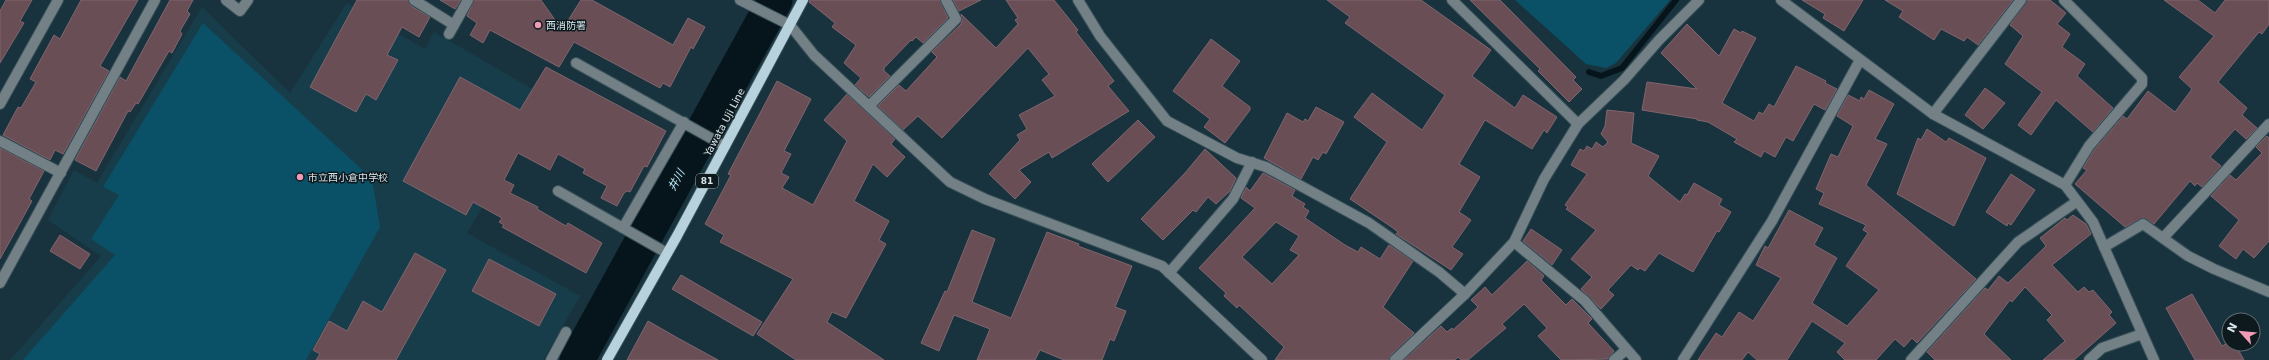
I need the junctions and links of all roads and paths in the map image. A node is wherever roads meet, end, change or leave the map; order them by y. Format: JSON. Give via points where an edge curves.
{"nodes":[{"id":1,"x":58,"y":0,"type":"edge"},
{"id":2,"x":155,"y":0,"type":"edge"},
{"id":3,"x":226,"y":0,"type":"edge"},
{"id":4,"x":248,"y":0,"type":"edge"},
{"id":5,"x":414,"y":0,"type":"edge"},
{"id":6,"x":468,"y":0,"type":"edge"},
{"id":7,"x":740,"y":0,"type":"edge"},
{"id":8,"x":803,"y":0,"type":"edge"},
{"id":9,"x":946,"y":0,"type":"edge"},
{"id":10,"x":1078,"y":0,"type":"edge"},
{"id":11,"x":1452,"y":0,"type":"edge"},
{"id":12,"x":1699,"y":0,"type":"edge"},
{"id":13,"x":1781,"y":0,"type":"edge"},
{"id":14,"x":2021,"y":0,"type":"edge"},
{"id":15,"x":2064,"y":0,"type":"edge"},
{"id":16,"x":789,"y":24,"type":"junction"},
{"id":17,"x":454,"y":25,"type":"junction"},
{"id":18,"x":449,"y":34,"type":"dead end"},
{"id":19,"x":1860,"y":60,"type":"junction"},
{"id":20,"x":576,"y":63,"type":"dead end"},
{"id":21,"x":0,"y":104,"type":"edge"},
{"id":22,"x":869,"y":106,"type":"junction"},
{"id":23,"x":1933,"y":114,"type":"junction"},
{"id":24,"x":687,"y":124,"type":"junction"},
{"id":25,"x":1578,"y":124,"type":"junction"},
{"id":26,"x":2269,"y":124,"type":"edge"},
{"id":27,"x":0,"y":141,"type":"edge"},
{"id":28,"x":725,"y":146,"type":"junction"},
{"id":29,"x":1252,"y":162,"type":"junction"},
{"id":30,"x":60,"y":173,"type":"junction"},
{"id":31,"x":2065,"y":185,"type":"junction"},
{"id":32,"x":558,"y":191,"type":"dead end"},
{"id":33,"x":2076,"y":202,"type":"junction"},
{"id":34,"x":625,"y":229,"type":"junction"},
{"id":35,"x":2163,"y":238,"type":"junction"},
{"id":36,"x":1514,"y":242,"type":"junction"},
{"id":37,"x":2104,"y":247,"type":"junction"},
{"id":38,"x":667,"y":253,"type":"junction"},
{"id":39,"x":1169,"y":273,"type":"junction"},
{"id":40,"x":0,"y":283,"type":"edge"},
{"id":41,"x":2269,"y":292,"type":"edge"},
{"id":42,"x":1465,"y":294,"type":"junction"},
{"id":43,"x":566,"y":332,"type":"dead end"},
{"id":44,"x":2142,"y":334,"type":"junction"},
{"id":45,"x":1626,"y":350,"type":"junction"},
{"id":46,"x":551,"y":360,"type":"edge"},
{"id":47,"x":607,"y":360,"type":"edge"},
{"id":48,"x":1262,"y":360,"type":"edge"},
{"id":49,"x":1395,"y":360,"type":"edge"},
{"id":50,"x":1614,"y":360,"type":"edge"},
{"id":51,"x":1636,"y":360,"type":"edge"},
{"id":52,"x":1683,"y":360,"type":"edge"},
{"id":53,"x":1911,"y":360,"type":"edge"},
{"id":54,"x":2089,"y":360,"type":"edge"},
{"id":55,"x":2154,"y":360,"type":"edge"}],
"edges":[{"from":1,"to":21,"type":"street"},
{"from":2,"to":30,"type":"street"},
{"from":3,"to":4,"type":"street","via":[[240,11]]},
{"from":5,"to":17,"type":"street"},
{"from":6,"to":17,"type":"street"},
{"from":7,"to":16,"type":"street"},
{"from":8,"to":16,"type":"main road","name":"Yawata Uji Line","number":"81"},
{"from":9,"to":22,"type":"street","via":[[956,19]]},
{"from":10,"to":29,"type":"street","via":[[1100,36],[1167,121],[1237,158]]},
{"from":11,"to":25,"type":"street"},
{"from":12,"to":25,"type":"street","via":[[1624,80]]},
{"from":13,"to":19,"type":"street"},
{"from":14,"to":23,"type":"street"},
{"from":15,"to":31,"type":"street","via":[[2142,78],[2142,84],[2088,146]]},
{"from":16,"to":22,"type":"street","via":[[814,55]]},
{"from":16,"to":28,"type":"main road","name":"Yawata Uji Line","number":"81"},
{"from":17,"to":18,"type":"street"},
{"from":19,"to":23,"type":"street"},
{"from":19,"to":52,"type":"street","via":[[1772,221]]},
{"from":20,"to":24,"type":"street"},
{"from":22,"to":39,"type":"street","via":[[950,182],[985,200],[1162,266]]},
{"from":23,"to":31,"type":"street"},
{"from":24,"to":28,"type":"street"},
{"from":24,"to":34,"type":"street"},
{"from":25,"to":36,"type":"street","via":[[1544,179]]},
{"from":26,"to":35,"type":"street"},
{"from":27,"to":30,"type":"street"},
{"from":28,"to":38,"type":"main road","name":"Yawata Uji Line","number":"81"},
{"from":29,"to":39,"type":"street","via":[[1233,199]]},
{"from":29,"to":42,"type":"street","via":[[1266,167],[1368,223],[1439,272]]},
{"from":30,"to":40,"type":"street"},
{"from":31,"to":33,"type":"street"},
{"from":32,"to":34,"type":"street"},
{"from":33,"to":37,"type":"street","via":[[2093,222]]},
{"from":33,"to":53,"type":"street","via":[[2018,242]]},
{"from":34,"to":38,"type":"street"},
{"from":35,"to":37,"type":"street","via":[[2143,224]]},
{"from":35,"to":41,"type":"street","via":[[2188,256]]},
{"from":36,"to":42,"type":"street"},
{"from":36,"to":45,"type":"street","via":[[1585,300]]},
{"from":37,"to":44,"type":"street"},
{"from":38,"to":47,"type":"main road","name":"Yawata Uji Line","number":"81"},
{"from":39,"to":48,"type":"street"},
{"from":42,"to":49,"type":"street"},
{"from":43,"to":46,"type":"street"},
{"from":44,"to":54,"type":"street","via":[[2102,348]]},
{"from":44,"to":55,"type":"street"},
{"from":45,"to":50,"type":"street"},
{"from":45,"to":51,"type":"street"}]}
